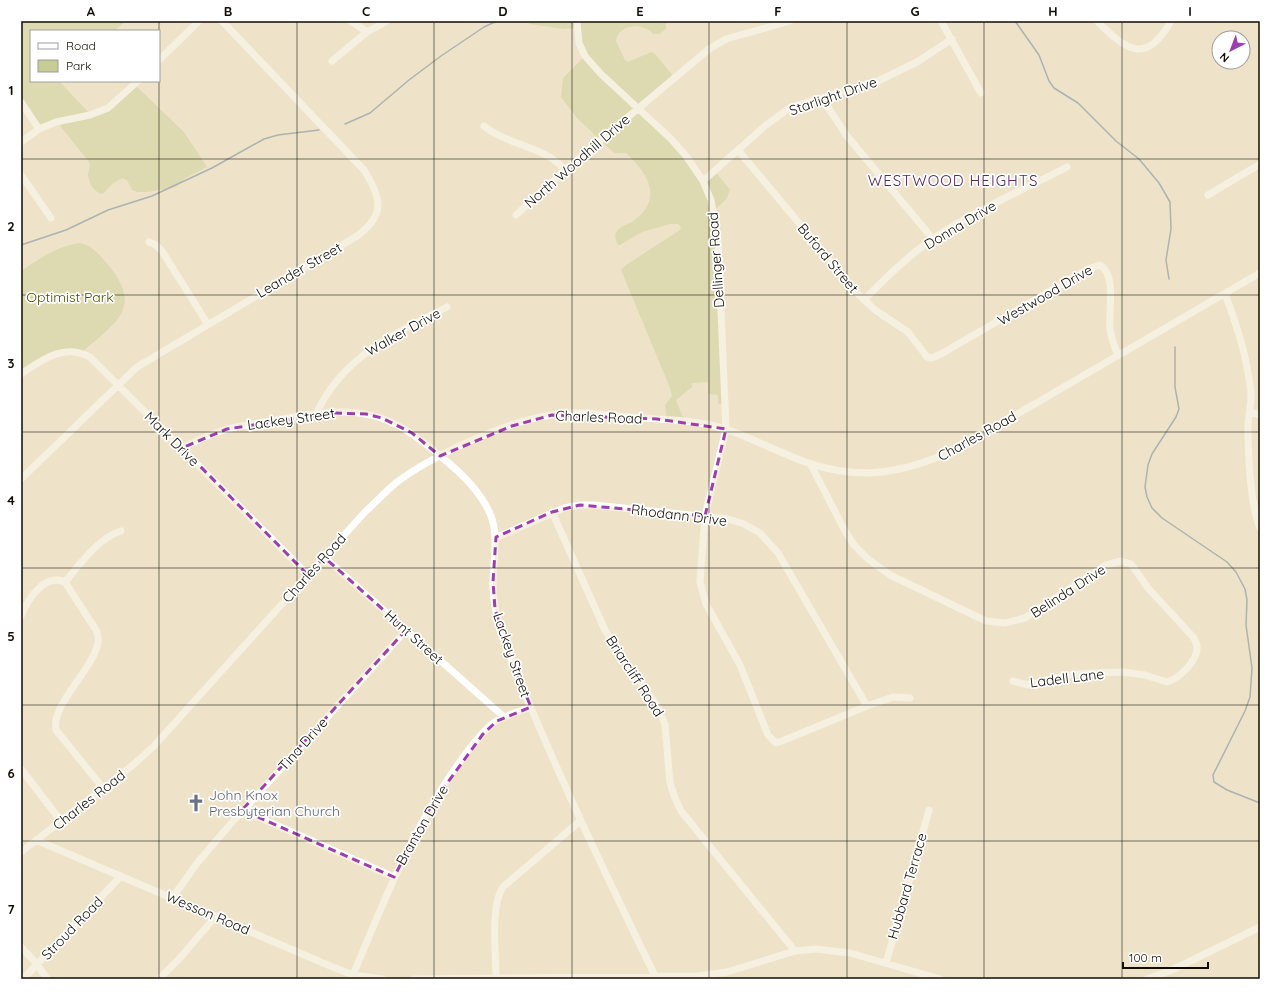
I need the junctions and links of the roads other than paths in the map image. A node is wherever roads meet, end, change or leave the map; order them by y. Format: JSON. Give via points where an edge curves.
{"nodes":[{"id":1,"x":199,"y":21,"type":"edge"},
{"id":2,"x":222,"y":21,"type":"edge"},
{"id":3,"x":351,"y":21,"type":"edge"},
{"id":4,"x":387,"y":21,"type":"edge"},
{"id":5,"x":576,"y":21,"type":"edge"},
{"id":6,"x":790,"y":21,"type":"edge"},
{"id":7,"x":941,"y":21,"type":"edge"},
{"id":8,"x":1097,"y":21,"type":"edge"},
{"id":9,"x":1171,"y":21,"type":"edge"},
{"id":10,"x":367,"y":32,"type":"junction"},
{"id":11,"x":952,"y":39,"type":"junction"},
{"id":12,"x":160,"y":59,"type":"edge"},
{"id":13,"x":332,"y":62,"type":"dead end"},
{"id":14,"x":137,"y":82,"type":"edge"},
{"id":15,"x":981,"y":93,"type":"dead end"},
{"id":16,"x":822,"y":98,"type":"junction"},
{"id":17,"x":21,"y":102,"type":"edge"},
{"id":18,"x":638,"y":108,"type":"junction"},
{"id":19,"x":484,"y":126,"type":"dead end"},
{"id":20,"x":39,"y":129,"type":"junction"},
{"id":21,"x":21,"y":142,"type":"edge"},
{"id":22,"x":738,"y":150,"type":"junction"},
{"id":23,"x":1260,"y":164,"type":"edge"},
{"id":24,"x":1068,"y":167,"type":"dead end"},
{"id":25,"x":565,"y":170,"type":"junction"},
{"id":26,"x":21,"y":175,"type":"edge"},
{"id":27,"x":704,"y":181,"type":"junction"},
{"id":28,"x":1208,"y":195,"type":"dead end"},
{"id":29,"x":516,"y":215,"type":"dead end"},
{"id":30,"x":51,"y":218,"type":"dead end"},
{"id":31,"x":933,"y":239,"type":"junction"},
{"id":32,"x":149,"y":242,"type":"dead end"},
{"id":33,"x":1260,"y":273,"type":"edge"},
{"id":34,"x":1225,"y":294,"type":"junction"},
{"id":35,"x":864,"y":300,"type":"junction"},
{"id":36,"x":447,"y":307,"type":"dead end"},
{"id":37,"x":208,"y":323,"type":"junction"},
{"id":38,"x":1118,"y":356,"type":"junction"},
{"id":39,"x":927,"y":357,"type":"joint"},
{"id":40,"x":21,"y":374,"type":"edge"},
{"id":41,"x":118,"y":384,"type":"junction"},
{"id":42,"x":1250,"y":412,"type":"junction"},
{"id":43,"x":316,"y":414,"type":"junction"},
{"id":44,"x":1260,"y":415,"type":"edge"},
{"id":45,"x":726,"y":429,"type":"junction"},
{"id":46,"x":182,"y":448,"type":"junction"},
{"id":47,"x":440,"y":456,"type":"junction"},
{"id":48,"x":811,"y":465,"type":"junction"},
{"id":49,"x":21,"y":479,"type":"edge"},
{"id":50,"x":552,"y":512,"type":"junction"},
{"id":51,"x":705,"y":516,"type":"junction"},
{"id":52,"x":1260,"y":528,"type":"edge"},
{"id":53,"x":121,"y":531,"type":"dead end"},
{"id":54,"x":495,"y":538,"type":"junction"},
{"id":55,"x":324,"y":557,"type":"junction"},
{"id":56,"x":308,"y":575,"type":"junction"},
{"id":57,"x":65,"y":582,"type":"junction"},
{"id":58,"x":21,"y":616,"type":"edge"},
{"id":59,"x":406,"y":630,"type":"junction"},
{"id":60,"x":1197,"y":646,"type":"joint"},
{"id":61,"x":1013,"y":681,"type":"dead end"},
{"id":62,"x":910,"y":698,"type":"dead end"},
{"id":63,"x":868,"y":706,"type":"junction"},
{"id":64,"x":531,"y":707,"type":"junction"},
{"id":65,"x":504,"y":717,"type":"junction"},
{"id":66,"x":21,"y":769,"type":"edge"},
{"id":67,"x":103,"y":788,"type":"junction"},
{"id":68,"x":242,"y":810,"type":"junction"},
{"id":69,"x":929,"y":810,"type":"dead end"},
{"id":70,"x":61,"y":821,"type":"junction"},
{"id":71,"x":580,"y":821,"type":"junction"},
{"id":72,"x":36,"y":840,"type":"junction"},
{"id":73,"x":21,"y":852,"type":"edge"},
{"id":74,"x":121,"y":876,"type":"junction"},
{"id":75,"x":394,"y":877,"type":"junction"},
{"id":76,"x":172,"y":898,"type":"junction"},
{"id":77,"x":216,"y":916,"type":"junction"},
{"id":78,"x":1260,"y":927,"type":"edge"},
{"id":79,"x":21,"y":947,"type":"edge"},
{"id":80,"x":795,"y":951,"type":"junction"},
{"id":81,"x":886,"y":963,"type":"junction"},
{"id":82,"x":37,"y":964,"type":"junction"},
{"id":83,"x":356,"y":977,"type":"edge"},
{"id":84,"x":484,"y":978,"type":"edge"},
{"id":85,"x":496,"y":978,"type":"junction"},
{"id":86,"x":651,"y":978,"type":"edge"},
{"id":87,"x":23,"y":979,"type":"edge"},
{"id":88,"x":47,"y":979,"type":"edge"},
{"id":89,"x":159,"y":979,"type":"edge"},
{"id":90,"x":382,"y":979,"type":"edge"},
{"id":91,"x":414,"y":979,"type":"edge"},
{"id":92,"x":940,"y":979,"type":"edge"},
{"id":93,"x":1147,"y":979,"type":"edge"}],
"edges":[{"from":1,"to":12,"type":"street"},
{"from":2,"to":37,"type":"street","name":"Leander Street","via":[[364,170],[376,191],[378,203],[373,220],[366,229]]},
{"from":3,"to":10,"type":"street"},
{"from":4,"to":10,"type":"street"},
{"from":5,"to":18,"type":"street","name":"Dellinger Road","via":[[579,44],[585,56]]},
{"from":6,"to":18,"type":"street","name":"North Woodhill Drive","via":[[726,39],[709,49]]},
{"from":7,"to":11,"type":"street"},
{"from":8,"to":9,"type":"street","via":[[1117,42],[1139,50],[1154,44]]},
{"from":10,"to":13,"type":"street"},
{"from":11,"to":15,"type":"street"},
{"from":11,"to":16,"type":"street","name":"Starlight Drive","via":[[895,74]]},
{"from":14,"to":20,"type":"street","via":[[108,108]]},
{"from":16,"to":22,"type":"street","name":"Starlight Drive","via":[[791,107]]},
{"from":16,"to":31,"type":"street","via":[[847,136]]},
{"from":17,"to":20,"type":"street"},
{"from":18,"to":25,"type":"street","name":"North Woodhill Drive"},
{"from":18,"to":27,"type":"street","name":"Dellinger Road","via":[[676,144]]},
{"from":19,"to":25,"type":"street","via":[[501,137],[553,159]]},
{"from":20,"to":21,"type":"street"},
{"from":22,"to":27,"type":"street","name":"Starlight Drive"},
{"from":22,"to":35,"type":"street","name":"Buford Street"},
{"from":23,"to":28,"type":"street"},
{"from":24,"to":31,"type":"street","name":"Donna Drive","via":[[961,221]]},
{"from":25,"to":29,"type":"street","name":"North Woodhill Drive"},
{"from":26,"to":30,"type":"street"},
{"from":27,"to":45,"type":"street","name":"Dellinger Road","via":[[714,210],[718,241]]},
{"from":31,"to":35,"type":"street","name":"Donna Drive","via":[[884,278]]},
{"from":32,"to":37,"type":"street","via":[[162,251]]},
{"from":33,"to":34,"type":"street","name":"Charles Road"},
{"from":34,"to":38,"type":"street","name":"Charles Road"},
{"from":34,"to":42,"type":"street","via":[[1247,369],[1251,394]]},
{"from":35,"to":39,"type":"street","name":"Buford Street","via":[[908,332]]},
{"from":36,"to":43,"type":"street","name":"Walker Drive","via":[[366,351],[341,374]]},
{"from":37,"to":41,"type":"street","name":"Leander Street","via":[[143,363]]},
{"from":38,"to":39,"type":"street","name":"Westwood Drive","via":[[1110,330],[1111,302],[1108,277],[1100,264],[941,354],[932,358]]},
{"from":38,"to":48,"type":"street","name":"Charles Road","via":[[957,449],[925,463],[901,470],[871,473],[836,471]]},
{"from":40,"to":41,"type":"street","name":"Mark Drive","via":[[56,353],[81,352],[90,357]]},
{"from":41,"to":46,"type":"street","name":"Mark Drive"},
{"from":41,"to":49,"type":"street","name":"Leander Street"},
{"from":42,"to":44,"type":"street"},
{"from":42,"to":52,"type":"street","via":[[1250,466],[1254,506]]},
{"from":43,"to":46,"type":"street","name":"Lackey Street","via":[[227,429]]},
{"from":43,"to":47,"type":"street","name":"Lackey Street","via":[[352,412],[382,418],[412,433]]},
{"from":45,"to":47,"type":"street","name":"Charles Road","via":[[657,419],[591,414],[552,415],[506,428]]},
{"from":45,"to":48,"type":"street","name":"Charles Road"},
{"from":45,"to":51,"type":"street","name":"Dellinger Road"},
{"from":46,"to":56,"type":"street","name":"Mark Drive"},
{"from":47,"to":54,"type":"street","name":"Lackey Street","via":[[466,479],[486,505],[492,518]]},
{"from":47,"to":55,"type":"street","name":"Charles Road","via":[[396,483]]},
{"from":48,"to":60,"type":"street","name":"Belinda Drive","via":[[845,531],[860,552],[890,575],[986,621],[1015,622],[1033,614],[1106,565],[1121,560],[1135,567],[1148,588],[1194,638]]},
{"from":50,"to":51,"type":"street","name":"Rhodann Drive","via":[[580,504]]},
{"from":50,"to":54,"type":"street","name":"Rhodann Drive"},
{"from":50,"to":80,"type":"street","name":"Briarcliff Road","via":[[605,630],[658,707],[665,725],[670,783],[681,810]]},
{"from":51,"to":63,"type":"street","name":"Rhodann Drive","via":[[744,524],[772,544]]},
{"from":51,"to":63,"type":"street","name":"Dellinger Road","via":[[700,582],[703,598],[740,665],[771,740],[776,743],[782,741]]},
{"from":53,"to":57,"type":"street","via":[[110,534],[100,542]]},
{"from":54,"to":64,"type":"street","name":"Lackey Street","via":[[495,609],[508,653]]},
{"from":55,"to":56,"type":"street","name":"Charles Road"},
{"from":55,"to":59,"type":"street","name":"Hunt Street"},
{"from":56,"to":67,"type":"street","name":"Charles Road","via":[[153,748]]},
{"from":57,"to":58,"type":"street","via":[[53,580],[41,586]]},
{"from":57,"to":67,"type":"street","via":[[96,630],[98,638],[95,650],[54,724],[56,730]]},
{"from":59,"to":65,"type":"street","name":"Hunt Street"},
{"from":59,"to":68,"type":"street","name":"Tina Drive"},
{"from":60,"to":61,"type":"street","name":"Ladell Lane","via":[[1192,662],[1172,681],[1123,672],[1068,675],[1028,685]]},
{"from":62,"to":63,"type":"street","via":[[893,697]]},
{"from":64,"to":65,"type":"street","name":"Branton Drive"},
{"from":64,"to":71,"type":"street","name":"Lackey Street"},
{"from":65,"to":75,"type":"street","name":"Branton Drive","via":[[492,724],[454,770],[422,821]]},
{"from":66,"to":70,"type":"street"},
{"from":67,"to":70,"type":"street","name":"Charles Road"},
{"from":68,"to":75,"type":"street"},
{"from":68,"to":76,"type":"street","name":"Tina Drive","via":[[198,862]]},
{"from":69,"to":81,"type":"street","name":"Hubbard Terrace"},
{"from":70,"to":72,"type":"street","name":"Charles Road"},
{"from":71,"to":85,"type":"street","via":[[499,893],[496,907]]},
{"from":71,"to":86,"type":"street","name":"Lackey Street"},
{"from":72,"to":73,"type":"street","name":"Charles Road"},
{"from":72,"to":74,"type":"street","name":"Wesson Road"},
{"from":74,"to":76,"type":"street","name":"Wesson Road"},
{"from":74,"to":82,"type":"street","name":"Stroud Road"},
{"from":75,"to":83,"type":"street","name":"Branton Drive"},
{"from":76,"to":77,"type":"street","name":"Wesson Road"},
{"from":77,"to":83,"type":"street","name":"Wesson Road"},
{"from":77,"to":89,"type":"street"},
{"from":78,"to":93,"type":"street","via":[[1172,970]]},
{"from":79,"to":82,"type":"street"},
{"from":80,"to":81,"type":"street","via":[[832,950]]},
{"from":80,"to":86,"type":"street","via":[[727,972]]},
{"from":81,"to":92,"type":"street"},
{"from":82,"to":87,"type":"street","name":"Stroud Road"},
{"from":82,"to":88,"type":"street"},
{"from":83,"to":90,"type":"street","name":"Wesson Road"},
{"from":84,"to":85,"type":"street"},
{"from":84,"to":91,"type":"street"},
{"from":85,"to":86,"type":"street"}]}
